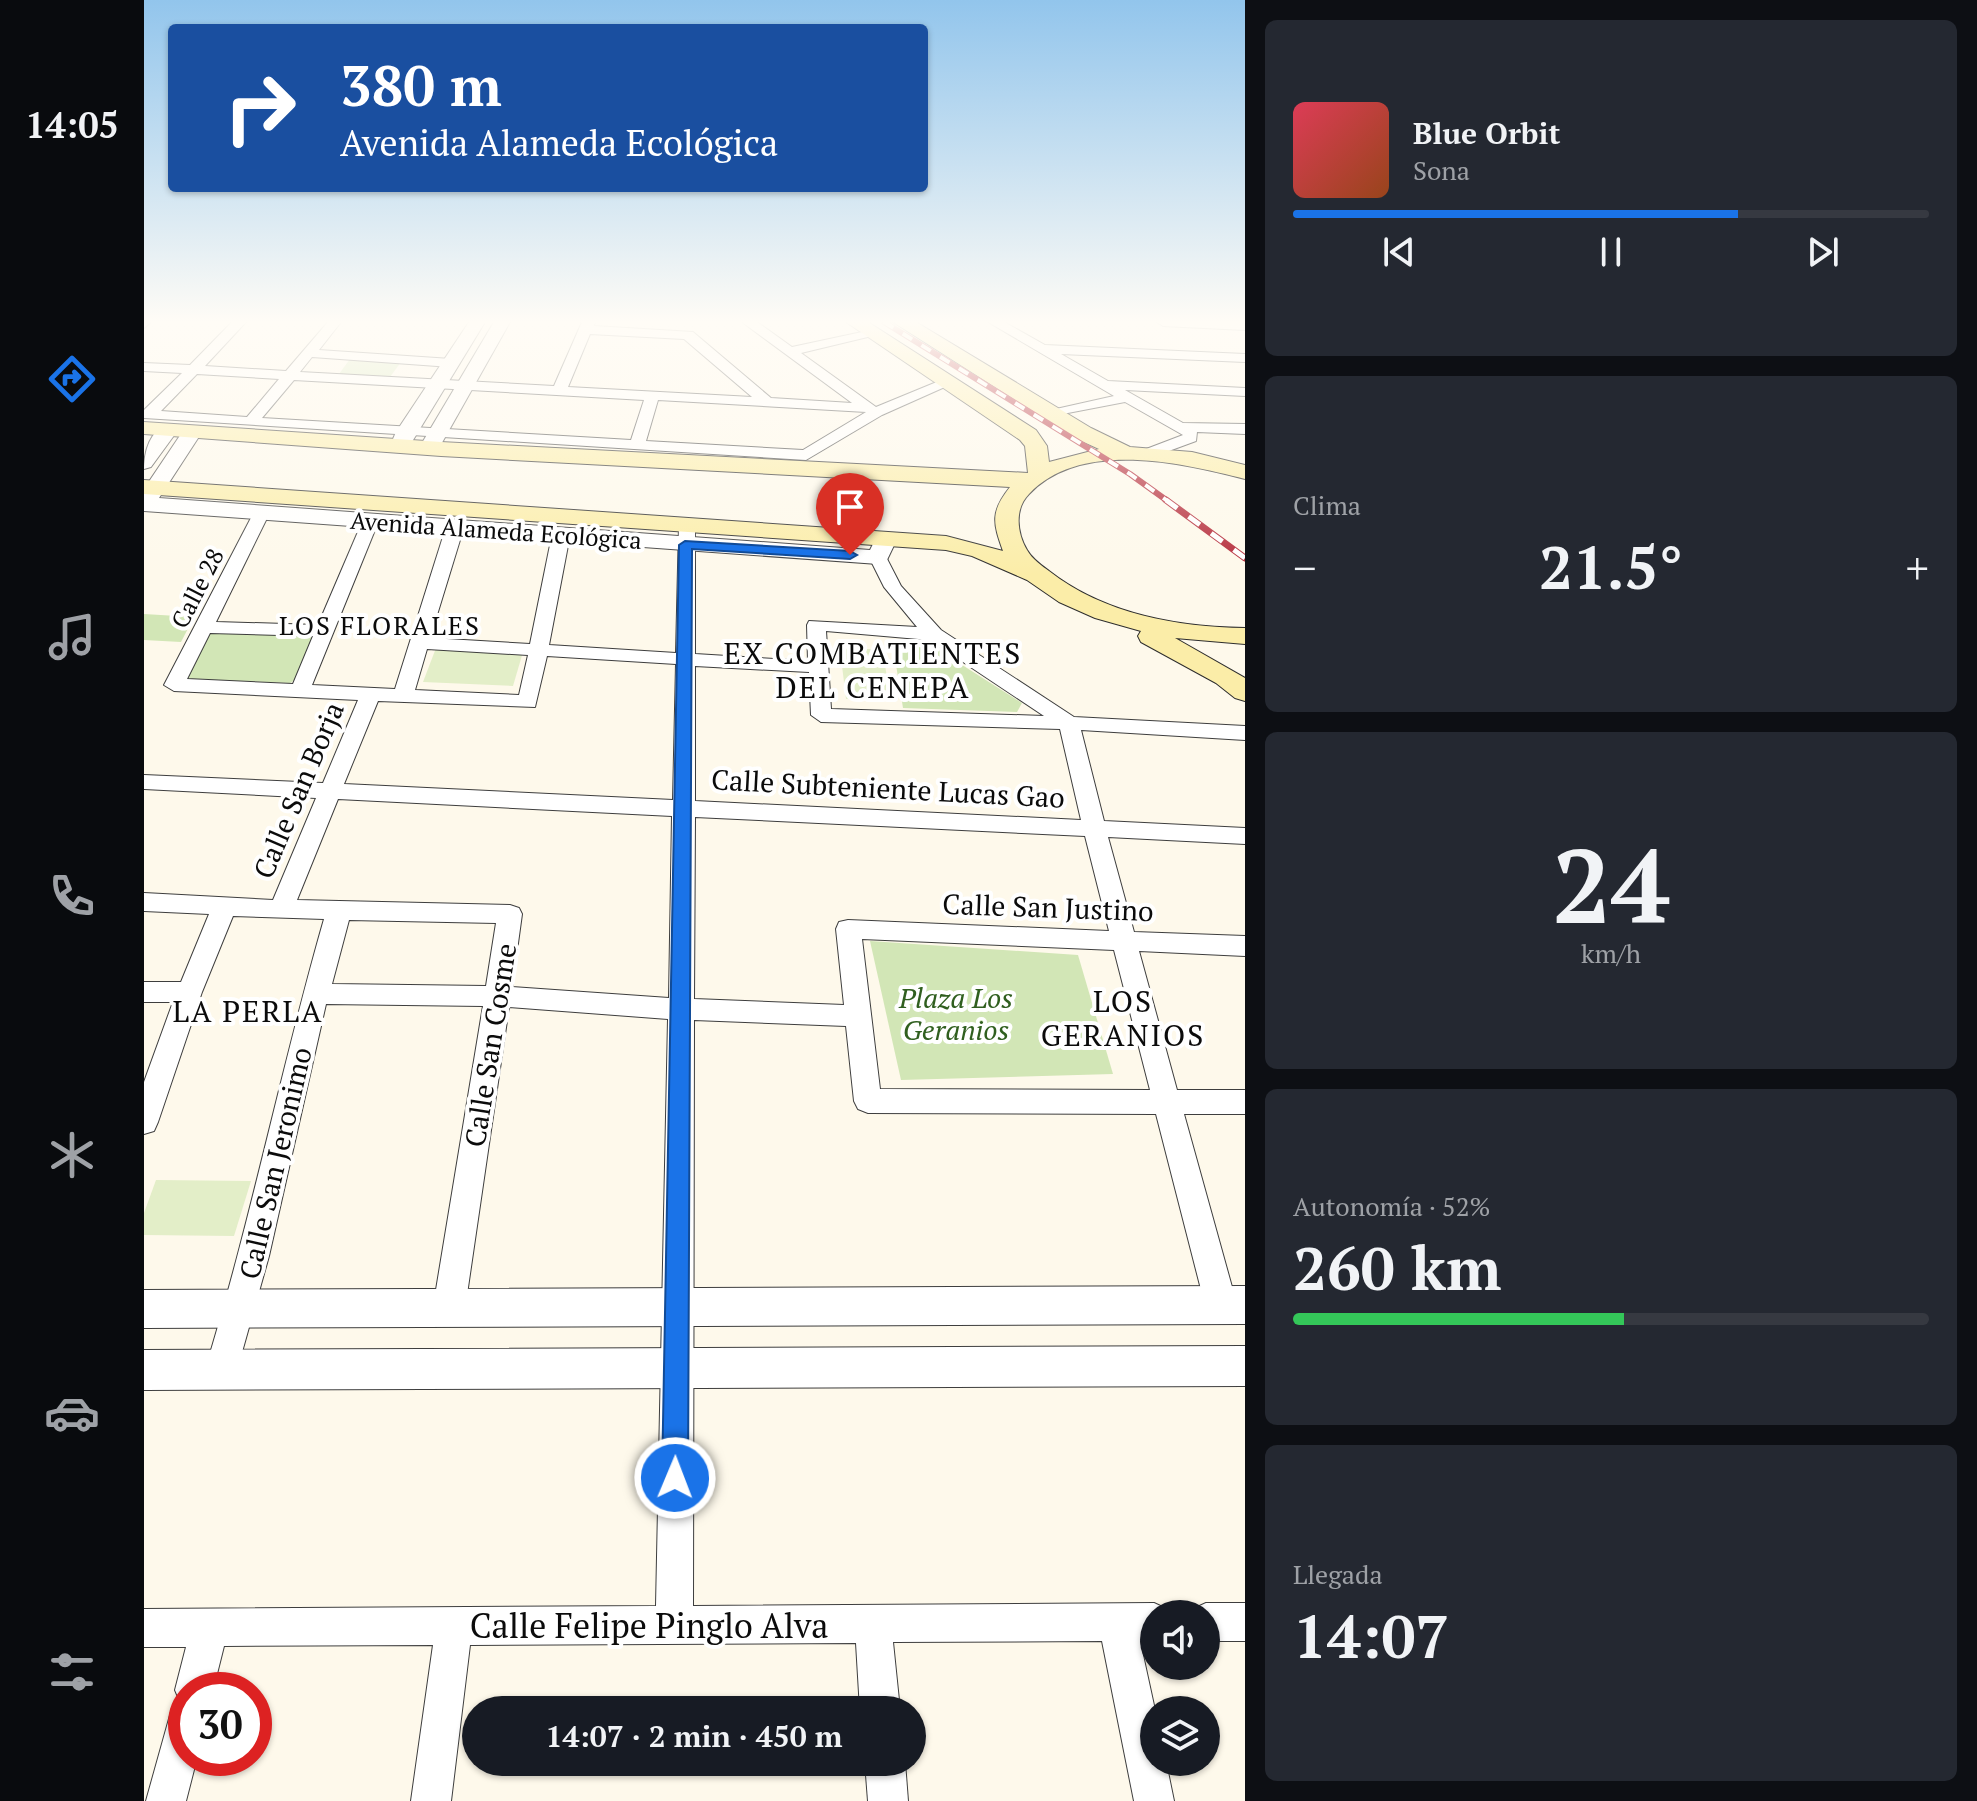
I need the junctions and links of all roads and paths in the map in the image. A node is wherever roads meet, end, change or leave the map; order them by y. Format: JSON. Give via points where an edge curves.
{"nodes":[{"id":1,"x":264,"y":406,"type":"edge"},
{"id":2,"x":424,"y":406,"type":"edge"},
{"id":3,"x":453,"y":406,"type":"edge"},
{"id":4,"x":649,"y":406,"type":"edge"},
{"id":5,"x":804,"y":406,"type":"edge"},
{"id":6,"x":866,"y":406,"type":"edge"},
{"id":7,"x":883,"y":406,"type":"edge"},
{"id":8,"x":985,"y":406,"type":"edge"},
{"id":9,"x":1039,"y":406,"type":"edge"},
{"id":10,"x":1088,"y":406,"type":"edge"},
{"id":11,"x":1139,"y":406,"type":"edge"},
{"id":12,"x":872,"y":410,"type":"junction"},
{"id":13,"x":1052,"y":414,"type":"junction"},
{"id":14,"x":146,"y":419,"type":"edge"},
{"id":15,"x":251,"y":421,"type":"junction"},
{"id":16,"x":1179,"y":427,"type":"junction"},
{"id":17,"x":1245,"y":429,"type":"edge"},
{"id":18,"x":169,"y":430,"type":"junction"},
{"id":19,"x":192,"y":432,"type":"junction"},
{"id":20,"x":403,"y":439,"type":"junction"},
{"id":21,"x":433,"y":441,"type":"junction"},
{"id":22,"x":637,"y":445,"type":"junction"},
{"id":23,"x":1138,"y":454,"type":"junction"},
{"id":24,"x":807,"y":462,"type":"junction"},
{"id":25,"x":144,"y":463,"type":"edge"},
{"id":26,"x":1245,"y":472,"type":"edge"},
{"id":27,"x":1034,"y":478,"type":"junction"},
{"id":28,"x":147,"y":497,"type":"edge"},
{"id":29,"x":262,"y":512,"type":"junction"},
{"id":30,"x":371,"y":520,"type":"junction"},
{"id":31,"x":455,"y":527,"type":"junction"},
{"id":32,"x":561,"y":535,"type":"junction"},
{"id":33,"x":686,"y":535,"type":"junction"},
{"id":34,"x":882,"y":548,"type":"junction"},
{"id":35,"x":1041,"y":577,"type":"junction"},
{"id":36,"x":1108,"y":614,"type":"junction"},
{"id":37,"x":204,"y":627,"type":"junction"},
{"id":38,"x":325,"y":631,"type":"junction"},
{"id":39,"x":931,"y":634,"type":"junction"},
{"id":40,"x":1245,"y":636,"type":"edge"},
{"id":41,"x":420,"y":643,"type":"junction"},
{"id":42,"x":538,"y":649,"type":"junction"},
{"id":43,"x":684,"y":657,"type":"junction"},
{"id":44,"x":817,"y":667,"type":"junction"},
{"id":45,"x":300,"y":691,"type":"junction"},
{"id":46,"x":1245,"y":692,"type":"edge"},
{"id":47,"x":371,"y":694,"type":"junction"},
{"id":48,"x":403,"y":696,"type":"junction"},
{"id":49,"x":1069,"y":723,"type":"junction"},
{"id":50,"x":1245,"y":733,"type":"edge"},
{"id":51,"x":144,"y":782,"type":"edge"},
{"id":52,"x":330,"y":791,"type":"junction"},
{"id":53,"x":683,"y":808,"type":"junction"},
{"id":54,"x":1094,"y":828,"type":"junction"},
{"id":55,"x":1245,"y":836,"type":"edge"},
{"id":56,"x":144,"y":902,"type":"edge"},
{"id":57,"x":225,"y":906,"type":"junction"},
{"id":58,"x":281,"y":909,"type":"junction"},
{"id":59,"x":339,"y":910,"type":"junction"},
{"id":60,"x":1124,"y":941,"type":"junction"},
{"id":61,"x":1245,"y":946,"type":"edge"},
{"id":62,"x":144,"y":992,"type":"edge"},
{"id":63,"x":189,"y":992,"type":"junction"},
{"id":64,"x":315,"y":994,"type":"junction"},
{"id":65,"x":498,"y":996,"type":"junction"},
{"id":66,"x":680,"y":1009,"type":"junction"},
{"id":67,"x":858,"y":1016,"type":"junction"},
{"id":68,"x":1167,"y":1102,"type":"junction"},
{"id":69,"x":1245,"y":1102,"type":"edge"},
{"id":70,"x":144,"y":1122,"type":"edge"},
{"id":71,"x":1233,"y":1305,"type":"edge"},
{"id":72,"x":677,"y":1307,"type":"junction"},
{"id":73,"x":449,"y":1308,"type":"junction"},
{"id":74,"x":144,"y":1309,"type":"edge"},
{"id":75,"x":240,"y":1309,"type":"junction"},
{"id":76,"x":1245,"y":1366,"type":"edge"},
{"id":77,"x":677,"y":1368,"type":"junction"},
{"id":78,"x":144,"y":1370,"type":"edge"},
{"id":79,"x":221,"y":1370,"type":"junction"},
{"id":80,"x":1135,"y":1622,"type":"edge"},
{"id":81,"x":1220,"y":1622,"type":"edge"},
{"id":82,"x":1245,"y":1622,"type":"edge"},
{"id":83,"x":873,"y":1624,"type":"junction"},
{"id":84,"x":674,"y":1625,"type":"junction"},
{"id":85,"x":454,"y":1626,"type":"junction"},
{"id":86,"x":144,"y":1628,"type":"edge"},
{"id":87,"x":210,"y":1628,"type":"junction"},
{"id":88,"x":199,"y":1672,"type":"edge"},
{"id":89,"x":879,"y":1696,"type":"edge"},
{"id":90,"x":172,"y":1776,"type":"edge"},
{"id":91,"x":886,"y":1776,"type":"edge"},
{"id":92,"x":166,"y":1801,"type":"edge"},
{"id":93,"x":431,"y":1801,"type":"edge"},
{"id":94,"x":888,"y":1801,"type":"edge"},
{"id":95,"x":1154,"y":1801,"type":"edge"}],
"edges":[{"from":1,"to":15,"type":"street"},
{"from":2,"to":20,"type":"street"},
{"from":3,"to":21,"type":"street"},
{"from":4,"to":22,"type":"street"},
{"from":5,"to":12,"type":"street"},
{"from":6,"to":12,"type":"street"},
{"from":7,"to":12,"type":"street"},
{"from":8,"to":27,"type":"main road","via":[[1036,446]]},
{"from":9,"to":13,"type":"main road"},
{"from":10,"to":13,"type":"street"},
{"from":11,"to":16,"type":"street"},
{"from":12,"to":24,"type":"street"},
{"from":13,"to":23,"type":"main road","via":[[1083,433]]},
{"from":14,"to":15,"type":"street"},
{"from":14,"to":18,"type":"main road"},
{"from":15,"to":20,"type":"street"},
{"from":16,"to":17,"type":"street"},
{"from":16,"to":23,"type":"street","via":[[1191,438]]},
{"from":18,"to":19,"type":"main road"},
{"from":18,"to":25,"type":"street"},
{"from":19,"to":20,"type":"main road"},
{"from":19,"to":28,"type":"street"},
{"from":20,"to":21,"type":"main road"},
{"from":21,"to":22,"type":"street"},
{"from":21,"to":24,"type":"main road"},
{"from":22,"to":24,"type":"street"},
{"from":23,"to":26,"type":"main road","via":[[1204,461]]},
{"from":23,"to":27,"type":"main road","via":[[1079,460]]},
{"from":24,"to":27,"type":"main road"},
{"from":27,"to":35,"type":"main road","via":[[1009,505],[1006,525],[1015,549]]},
{"from":28,"to":29,"type":"street","name":"Avenida Alameda Ecológica"},
{"from":28,"to":33,"type":"main road","name":"Avenida Alameda Ecológica"},
{"from":29,"to":30,"type":"street","name":"Avenida Alameda Ecológica"},
{"from":29,"to":37,"type":"street","name":"Calle 28"},
{"from":30,"to":31,"type":"street","name":"Avenida Alameda Ecológica"},
{"from":30,"to":38,"type":"street"},
{"from":31,"to":32,"type":"street","name":"Avenida Alameda Ecológica"},
{"from":31,"to":41,"type":"street"},
{"from":32,"to":33,"type":"street","name":"Avenida Alameda Ecológica"},
{"from":32,"to":42,"type":"street"},
{"from":33,"to":34,"type":"main road","name":"Avenida Alameda Ecológica"},
{"from":33,"to":43,"type":"street"},
{"from":34,"to":35,"type":"main road","name":"Avenida Alameda Ecológica","via":[[946,543],[979,550]]},
{"from":34,"to":39,"type":"street","via":[[884,575]]},
{"from":35,"to":36,"type":"main road"},
{"from":36,"to":40,"type":"main road","via":[[1173,631]]},
{"from":36,"to":46,"type":"main road"},
{"from":37,"to":38,"type":"street"},
{"from":37,"to":45,"type":"street","name":"Calle 28","via":[[174,685]]},
{"from":38,"to":45,"type":"street"},
{"from":39,"to":44,"type":"street","via":[[816,625]]},
{"from":39,"to":49,"type":"street"},
{"from":41,"to":42,"type":"street"},
{"from":41,"to":48,"type":"street"},
{"from":42,"to":43,"type":"street"},
{"from":42,"to":48,"type":"street","via":[[528,702]]},
{"from":43,"to":44,"type":"street"},
{"from":43,"to":53,"type":"street"},
{"from":44,"to":49,"type":"street","via":[[821,715]]},
{"from":45,"to":47,"type":"street"},
{"from":47,"to":48,"type":"street"},
{"from":47,"to":52,"type":"street","name":"Calle San Borja"},
{"from":49,"to":50,"type":"street"},
{"from":49,"to":54,"type":"street"},
{"from":51,"to":52,"type":"street","name":"Calle Subteniente Lucas Gao"},
{"from":52,"to":53,"type":"street","name":"Calle Subteniente Lucas Gao"},
{"from":52,"to":58,"type":"street","name":"Calle San Borja"},
{"from":53,"to":54,"type":"street","name":"Calle Subteniente Lucas Gao"},
{"from":53,"to":66,"type":"street"},
{"from":54,"to":55,"type":"street","name":"Calle Subteniente Lucas Gao"},
{"from":54,"to":60,"type":"street"},
{"from":56,"to":57,"type":"street","name":"Calle San Cosme"},
{"from":57,"to":58,"type":"street","name":"Calle San Cosme"},
{"from":57,"to":63,"type":"street"},
{"from":58,"to":59,"type":"street","name":"Calle San Cosme"},
{"from":59,"to":64,"type":"street","name":"Calle San Jeronimo"},
{"from":59,"to":65,"type":"street","name":"Calle San Cosme","via":[[510,914]]},
{"from":60,"to":61,"type":"street","name":"Calle San Justino"},
{"from":60,"to":67,"type":"street","name":"Calle San Justino","via":[[848,929]]},
{"from":60,"to":68,"type":"street"},
{"from":62,"to":63,"type":"street"},
{"from":63,"to":70,"type":"street"},
{"from":64,"to":65,"type":"street"},
{"from":64,"to":75,"type":"street","name":"Calle San Jeronimo"},
{"from":65,"to":66,"type":"street"},
{"from":65,"to":73,"type":"street","name":"Calle San Cosme"},
{"from":66,"to":67,"type":"street"},
{"from":66,"to":72,"type":"street"},
{"from":67,"to":68,"type":"street","via":[[868,1101]]},
{"from":68,"to":69,"type":"street"},
{"from":68,"to":71,"type":"street"},
{"from":71,"to":72,"type":"street"},
{"from":72,"to":73,"type":"street"},
{"from":72,"to":77,"type":"street"},
{"from":73,"to":75,"type":"street"},
{"from":74,"to":75,"type":"street"},
{"from":75,"to":79,"type":"street","name":"Calle San Jeronimo"},
{"from":76,"to":77,"type":"street"},
{"from":77,"to":79,"type":"street"},
{"from":77,"to":84,"type":"street"},
{"from":78,"to":79,"type":"street"},
{"from":80,"to":83,"type":"street","name":"Calle Felipe Pinglo Alva"},
{"from":80,"to":95,"type":"street"},
{"from":81,"to":82,"type":"street"},
{"from":83,"to":84,"type":"street","name":"Calle Felipe Pinglo Alva"},
{"from":83,"to":89,"type":"street"},
{"from":84,"to":85,"type":"street","name":"Calle Felipe Pinglo Alva"},
{"from":85,"to":87,"type":"street","name":"Calle Felipe Pinglo Alva"},
{"from":85,"to":93,"type":"street"},
{"from":86,"to":87,"type":"street","name":"Calle Felipe Pinglo Alva"},
{"from":87,"to":88,"type":"street"},
{"from":90,"to":92,"type":"street"},
{"from":91,"to":94,"type":"street"}]}
